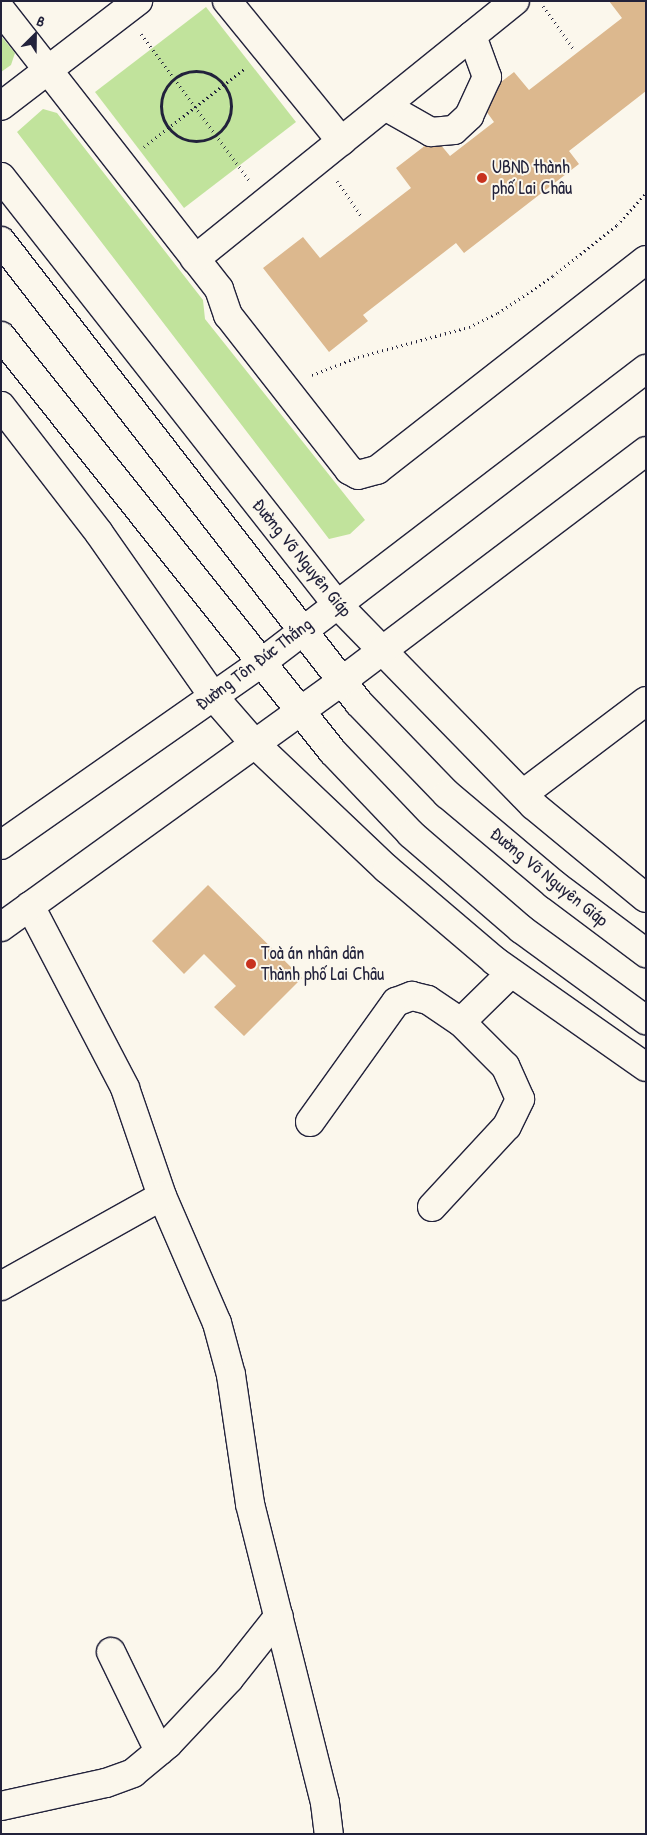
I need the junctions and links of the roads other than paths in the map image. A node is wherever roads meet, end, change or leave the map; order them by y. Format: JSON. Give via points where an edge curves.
{"nodes":[{"id":1,"x":227,"y":1,"type":"edge"},
{"id":2,"x":515,"y":1,"type":"edge"},
{"id":3,"x":131,"y":7,"type":"edge"},
{"id":4,"x":1,"y":10,"type":"edge"},
{"id":5,"x":472,"y":36,"type":"junction"},
{"id":6,"x":48,"y":70,"type":"junction"},
{"id":7,"x":1,"y":106,"type":"edge"},
{"id":8,"x":385,"y":106,"type":"junction"},
{"id":9,"x":331,"y":149,"type":"junction"},
{"id":10,"x":1,"y":177,"type":"edge"},
{"id":11,"x":1,"y":241,"type":"edge"},
{"id":12,"x":195,"y":259,"type":"junction"},
{"id":13,"x":646,"y":260,"type":"edge"},
{"id":14,"x":1,"y":336,"type":"edge"},
{"id":15,"x":646,"y":369,"type":"edge"},
{"id":16,"x":1,"y":406,"type":"edge"},
{"id":17,"x":646,"y":452,"type":"edge"},
{"id":18,"x":335,"y":602,"type":"junction"},
{"id":19,"x":302,"y":629,"type":"junction"},
{"id":20,"x":380,"y":651,"type":"junction"},
{"id":21,"x":261,"y":662,"type":"junction"},
{"id":22,"x":342,"y":681,"type":"junction"},
{"id":23,"x":213,"y":696,"type":"junction"},
{"id":24,"x":646,"y":702,"type":"edge"},
{"id":25,"x":298,"y":710,"type":"junction"},
{"id":26,"x":254,"y":743,"type":"junction"},
{"id":27,"x":522,"y":794,"type":"junction"},
{"id":28,"x":1,"y":845,"type":"edge"},
{"id":29,"x":646,"y":898,"type":"edge"},
{"id":30,"x":30,"y":906,"type":"junction"},
{"id":31,"x":1,"y":927,"type":"edge"},
{"id":32,"x":646,"y":952,"type":"edge"},
{"id":33,"x":511,"y":972,"type":"junction"},
{"id":34,"x":646,"y":1020,"type":"edge"},
{"id":35,"x":461,"y":1022,"type":"junction"},
{"id":36,"x":646,"y":1067,"type":"edge"},
{"id":37,"x":310,"y":1122,"type":"dead end"},
{"id":38,"x":162,"y":1196,"type":"junction"},
{"id":39,"x":432,"y":1208,"type":"dead end"},
{"id":40,"x":1,"y":1286,"type":"edge"},
{"id":41,"x":280,"y":1616,"type":"junction"},
{"id":42,"x":111,"y":1652,"type":"dead end"},
{"id":43,"x":159,"y":1751,"type":"junction"},
{"id":44,"x":1,"y":1806,"type":"edge"},
{"id":45,"x":328,"y":1834,"type":"edge"}],
"edges":[{"from":1,"to":9,"type":"main road","via":[[267,51]]},
{"from":2,"to":5,"type":"main road"},
{"from":3,"to":6,"type":"main road"},
{"from":4,"to":6,"type":"main road"},
{"from":5,"to":8,"type":"main road"},
{"from":5,"to":8,"type":"main road","via":[[487,77],[469,116],[454,130],[431,132]]},
{"from":6,"to":7,"type":"main road"},
{"from":6,"to":12,"type":"main road"},
{"from":8,"to":9,"type":"main road"},
{"from":9,"to":12,"type":"main road"},
{"from":10,"to":18,"type":"main road","name":"Đường Võ Nguyên Giáp"},
{"from":11,"to":19,"type":"main road","name":"Đường Võ Nguyên Giáp"},
{"from":12,"to":13,"type":"main road","via":[[219,289],[228,315],[349,470],[358,475],[377,470]]},
{"from":14,"to":21,"type":"main road"},
{"from":15,"to":18,"type":"main road","name":"Đường Tôn Đức Thắng"},
{"from":16,"to":23,"type":"main road","via":[[99,533]]},
{"from":17,"to":20,"type":"main road"},
{"from":18,"to":19,"type":"main road","name":"Đường Tôn Đức Thắng"},
{"from":18,"to":20,"type":"main road","name":"Đường Võ Nguyên Giáp"},
{"from":19,"to":21,"type":"main road","name":"Đường Tôn Đức Thắng"},
{"from":19,"to":22,"type":"main road","name":"Đường Võ Nguyên Giáp"},
{"from":20,"to":22,"type":"main road"},
{"from":20,"to":27,"type":"main road","name":"Đường Võ Nguyên Giáp"},
{"from":21,"to":23,"type":"main road","name":"Đường Tôn Đức Thắng"},
{"from":21,"to":25,"type":"main road"},
{"from":22,"to":25,"type":"main road"},
{"from":22,"to":32,"type":"main road","name":"Đường Võ Nguyên Giáp","via":[[447,794],[555,885]]},
{"from":23,"to":26,"type":"main road"},
{"from":23,"to":28,"type":"main road","name":"Đường Tôn Đức Thắng"},
{"from":24,"to":27,"type":"main road"},
{"from":25,"to":26,"type":"main road"},
{"from":25,"to":34,"type":"main road","via":[[411,834],[521,929]]},
{"from":26,"to":30,"type":"main road"},
{"from":26,"to":33,"type":"main road","via":[[387,869]]},
{"from":27,"to":29,"type":"main road","name":"Đường Võ Nguyên Giáp"},
{"from":30,"to":31,"type":"main road"},
{"from":30,"to":38,"type":"main road","via":[[125,1088]]},
{"from":33,"to":35,"type":"main road"},
{"from":33,"to":36,"type":"main road"},
{"from":35,"to":37,"type":"main road","via":[[428,1000],[412,996],[396,1002]]},
{"from":35,"to":39,"type":"main road","via":[[506,1066],[520,1100],[507,1126]]},
{"from":38,"to":40,"type":"main road"},
{"from":38,"to":41,"type":"main road","via":[[218,1322],[231,1375],[250,1504]]},
{"from":41,"to":43,"type":"main road","via":[[229,1679]]},
{"from":41,"to":45,"type":"main road","via":[[325,1803]]},
{"from":42,"to":43,"type":"main road"},
{"from":43,"to":44,"type":"main road","via":[[133,1772],[106,1783]]}]}
